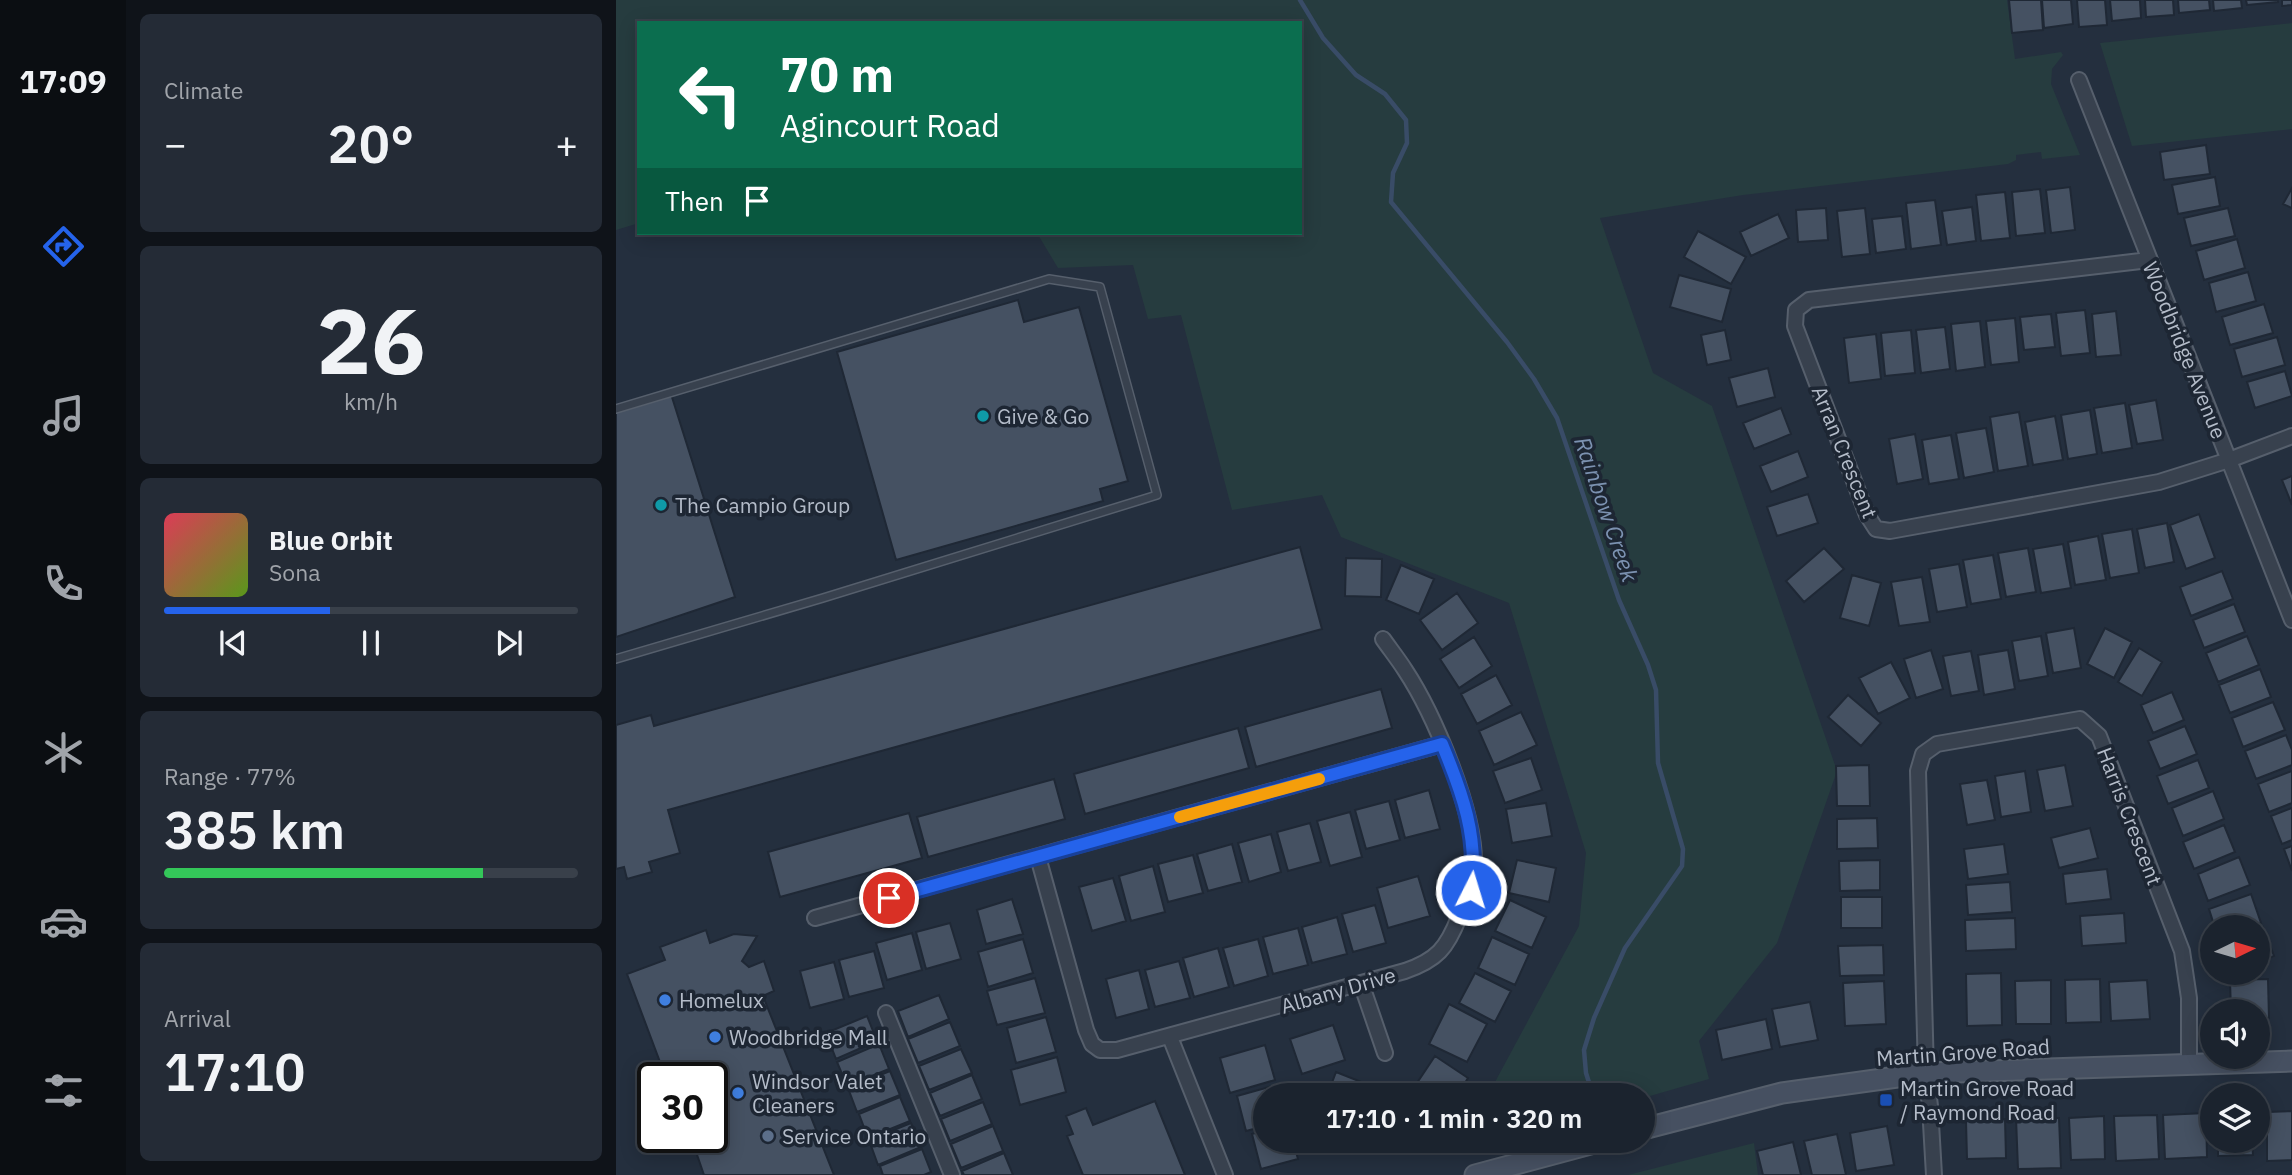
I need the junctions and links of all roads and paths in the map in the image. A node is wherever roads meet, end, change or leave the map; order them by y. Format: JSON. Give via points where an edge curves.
{"nodes":[{"id":1,"x":2079,"y":80,"type":"dead end"},
{"id":2,"x":2149,"y":260,"type":"junction"},
{"id":3,"x":616,"y":409,"type":"edge"},
{"id":4,"x":2292,"y":436,"type":"edge"},
{"id":5,"x":2229,"y":460,"type":"junction"},
{"id":6,"x":2292,"y":620,"type":"edge"},
{"id":7,"x":1383,"y":639,"type":"dead end"},
{"id":8,"x":616,"y":659,"type":"edge"},
{"id":9,"x":1442,"y":744,"type":"junction"},
{"id":10,"x":1038,"y":857,"type":"junction"},
{"id":11,"x":815,"y":918,"type":"dead end"},
{"id":12,"x":1361,"y":983,"type":"junction"},
{"id":13,"x":886,"y":1013,"type":"dead end"},
{"id":14,"x":1170,"y":1037,"type":"junction"},
{"id":15,"x":1385,"y":1053,"type":"dead end"},
{"id":16,"x":2292,"y":1061,"type":"edge"},
{"id":17,"x":2189,"y":1063,"type":"junction"},
{"id":18,"x":1926,"y":1073,"type":"junction"},
{"id":19,"x":1655,"y":1126,"type":"edge"},
{"id":20,"x":1557,"y":1153,"type":"edge"},
{"id":21,"x":952,"y":1175,"type":"edge"},
{"id":22,"x":1225,"y":1175,"type":"edge"},
{"id":23,"x":1475,"y":1175,"type":"edge"},
{"id":24,"x":1934,"y":1175,"type":"edge"}],
"edges":[{"from":1,"to":2,"type":"street","name":"Woodbridge Avenue"},
{"from":2,"to":5,"type":"street","name":"Woodbridge Avenue"},
{"from":2,"to":5,"type":"street","name":"Arran Crescent","via":[[1809,300],[1796,310],[1795,326],[1876,529],[1890,531],[2159,482]]},
{"from":3,"to":8,"type":"lane","via":[[1049,279],[1100,287],[1157,495]]},
{"from":4,"to":5,"type":"street","name":"Arran Crescent"},
{"from":5,"to":6,"type":"street","name":"Woodbridge Avenue"},
{"from":7,"to":9,"type":"street","name":"Albany Drive","via":[[1406,671]]},
{"from":9,"to":10,"type":"street"},
{"from":9,"to":12,"type":"street","name":"Albany Drive","via":[[1471,832],[1471,890],[1451,937],[1433,958]]},
{"from":10,"to":11,"type":"street"},
{"from":10,"to":14,"type":"street","name":"Albany Drive","via":[[1093,1044],[1109,1052]]},
{"from":12,"to":14,"type":"street","name":"Albany Drive"},
{"from":12,"to":15,"type":"street"},
{"from":13,"to":21,"type":"street"},
{"from":14,"to":22,"type":"street"},
{"from":16,"to":17,"type":"street","name":"Martin Grove Road"},
{"from":17,"to":18,"type":"street","name":"Martin Grove Road"},
{"from":17,"to":18,"type":"street","name":"Harris Crescent","via":[[2189,998],[2182,951],[2099,736],[2080,719],[1937,744],[1923,754],[1918,771]]},
{"from":18,"to":19,"type":"street","name":"Martin Grove Road","via":[[1782,1093]]},
{"from":18,"to":24,"type":"street"},
{"from":20,"to":23,"type":"street"}]}
